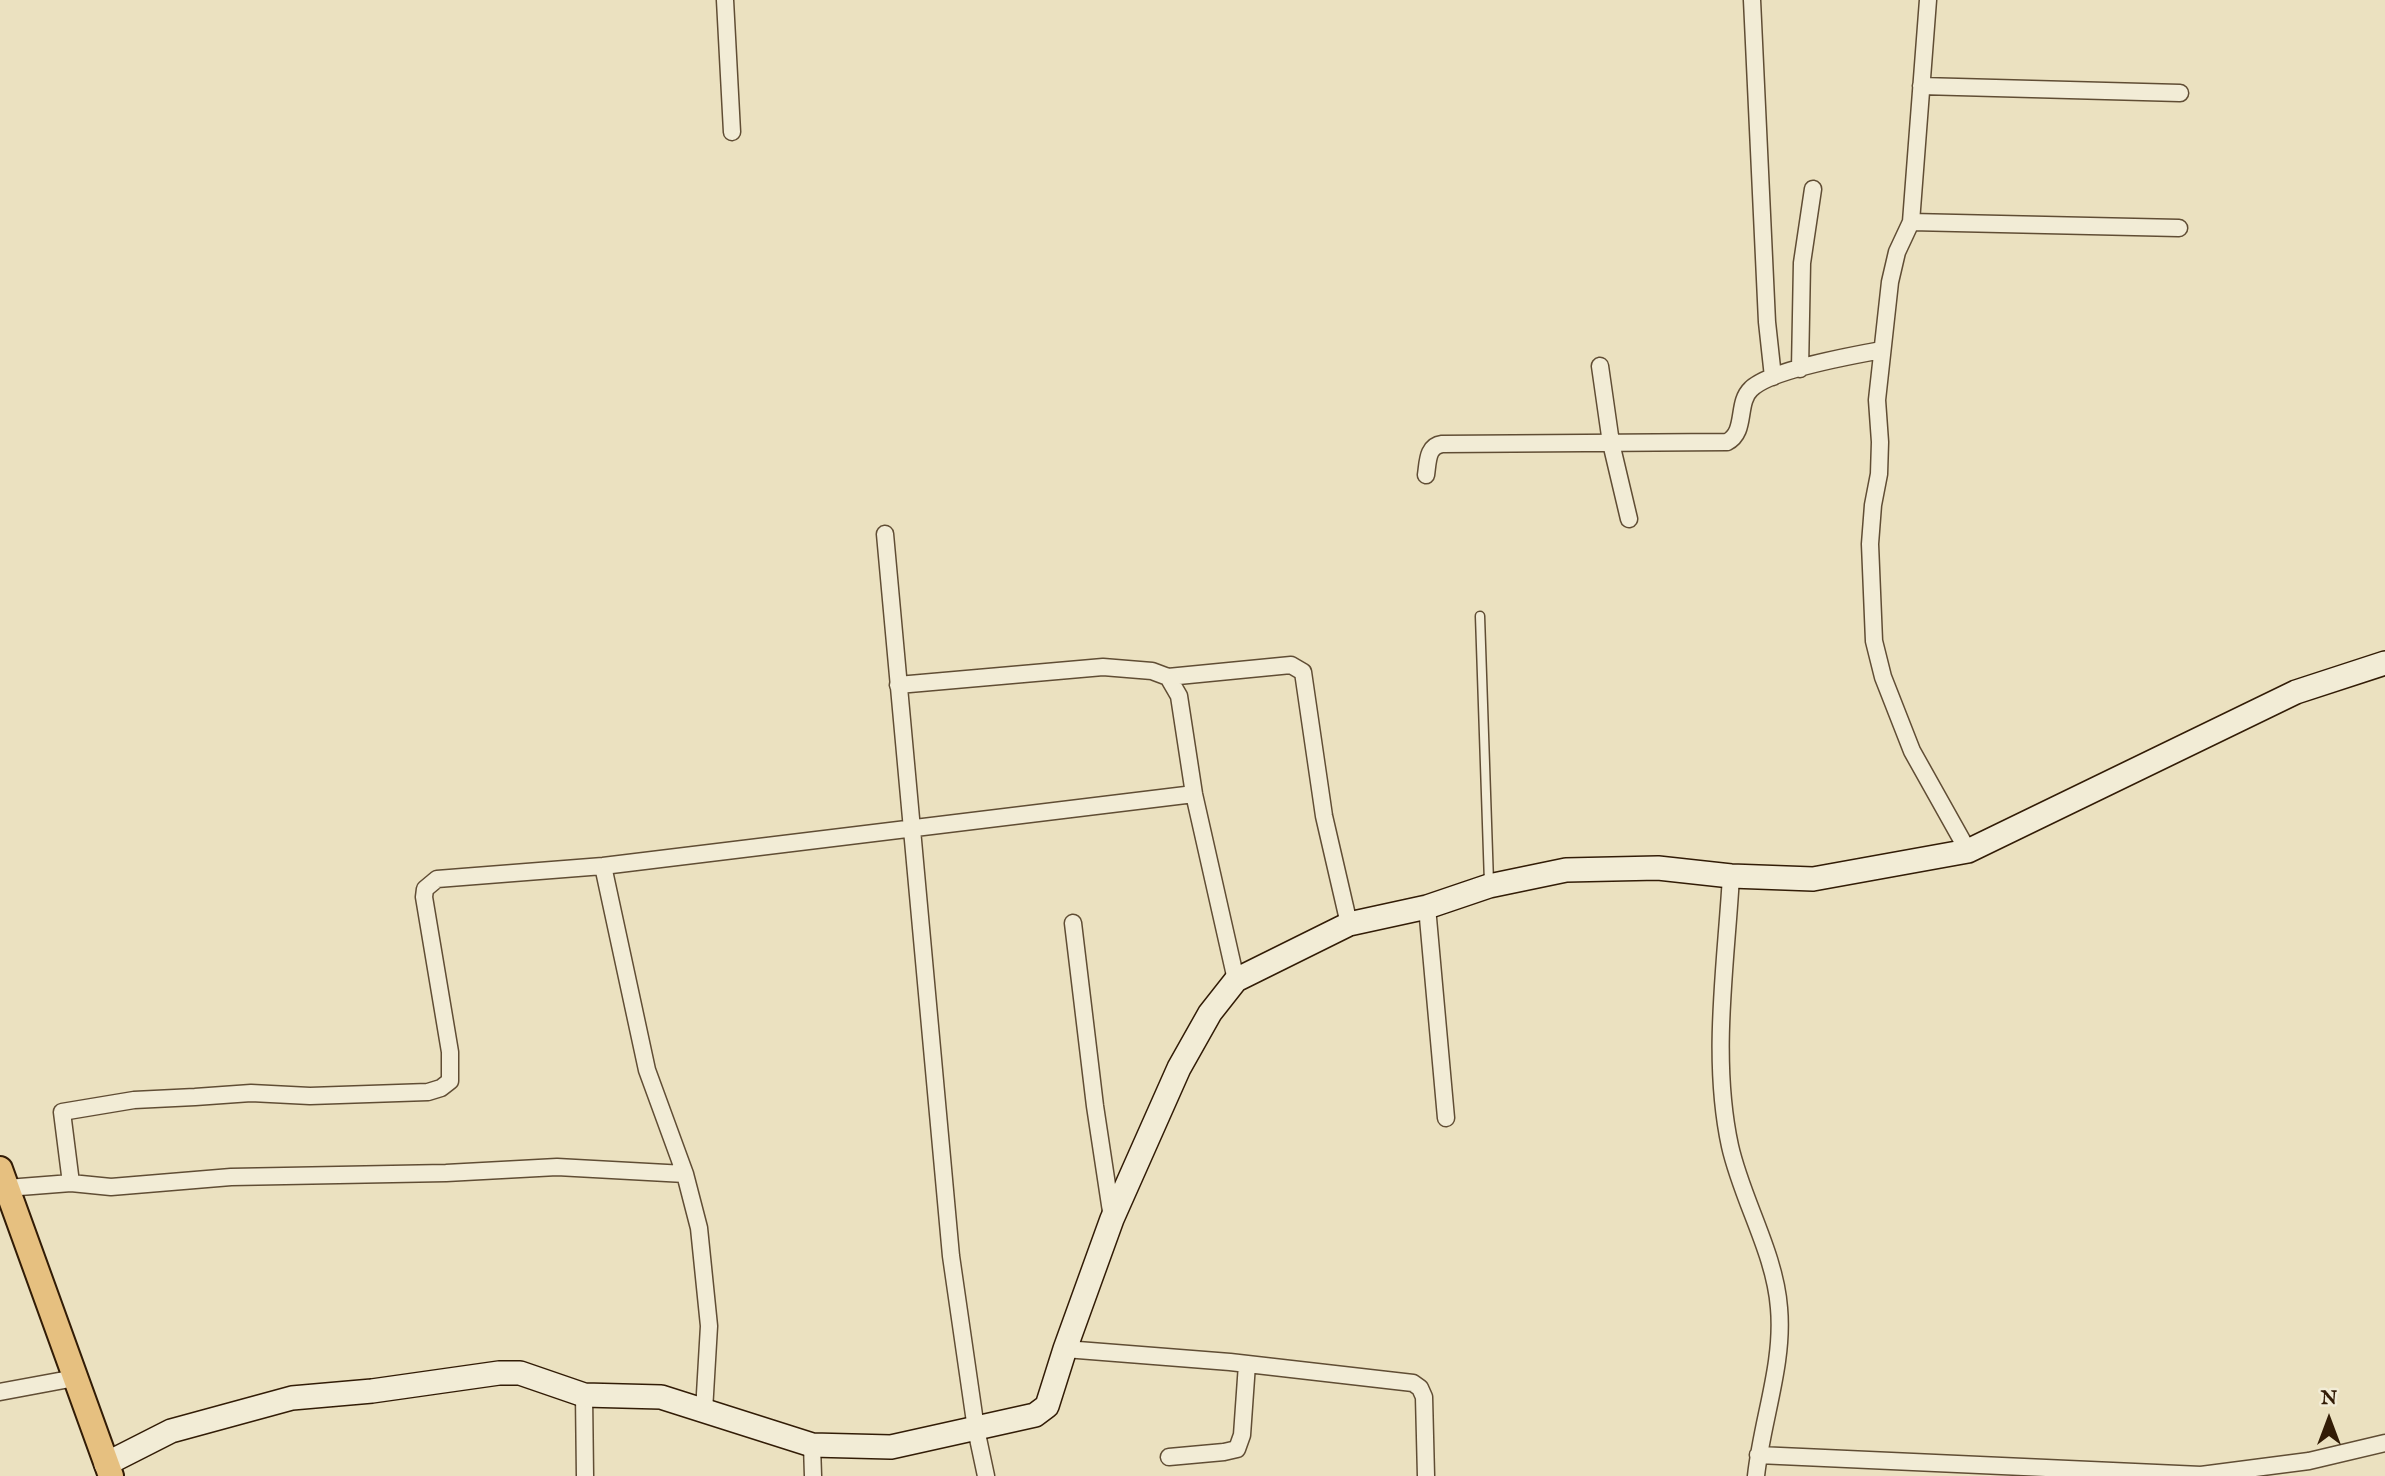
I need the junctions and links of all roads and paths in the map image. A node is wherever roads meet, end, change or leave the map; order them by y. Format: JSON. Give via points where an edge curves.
{"nodes":[{"id":1,"x":725,"y":0,"type":"edge"},
{"id":2,"x":1752,"y":0,"type":"edge"},
{"id":3,"x":1928,"y":0,"type":"edge"},
{"id":4,"x":1921,"y":86,"type":"junction"},
{"id":5,"x":2180,"y":93,"type":"dead end"},
{"id":6,"x":732,"y":132,"type":"dead end"},
{"id":7,"x":1813,"y":189,"type":"dead end"},
{"id":8,"x":1911,"y":222,"type":"junction"},
{"id":9,"x":2179,"y":228,"type":"dead end"},
{"id":10,"x":1882,"y":350,"type":"junction"},
{"id":11,"x":1600,"y":366,"type":"dead end"},
{"id":12,"x":1800,"y":369,"type":"junction"},
{"id":13,"x":1773,"y":377,"type":"junction"},
{"id":14,"x":1611,"y":443,"type":"junction"},
{"id":15,"x":1426,"y":475,"type":"dead end"},
{"id":16,"x":1629,"y":519,"type":"dead end"},
{"id":17,"x":885,"y":534,"type":"dead end"},
{"id":18,"x":1480,"y":616,"type":"dead end"},
{"id":19,"x":2385,"y":663,"type":"edge"},
{"id":20,"x":1168,"y":677,"type":"junction"},
{"id":21,"x":898,"y":685,"type":"junction"},
{"id":22,"x":1194,"y":794,"type":"junction"},
{"id":23,"x":913,"y":828,"type":"junction"},
{"id":24,"x":1968,"y":851,"type":"junction"},
{"id":25,"x":603,"y":866,"type":"junction"},
{"id":26,"x":1731,"y":876,"type":"junction"},
{"id":27,"x":1489,"y":886,"type":"junction"},
{"id":28,"x":1427,"y":907,"type":"junction"},
{"id":29,"x":1073,"y":922,"type":"dead end"},
{"id":30,"x":1349,"y":924,"type":"junction"},
{"id":31,"x":1236,"y":980,"type":"junction"},
{"id":32,"x":1446,"y":1118,"type":"dead end"},
{"id":33,"x":685,"y":1174,"type":"junction"},
{"id":34,"x":3,"y":1178,"type":"edge"},
{"id":35,"x":71,"y":1183,"type":"junction"},
{"id":36,"x":1112,"y":1219,"type":"junction"},
{"id":37,"x":1065,"y":1349,"type":"junction"},
{"id":38,"x":1247,"y":1364,"type":"junction"},
{"id":39,"x":75,"y":1378,"type":"junction"},
{"id":40,"x":0,"y":1392,"type":"edge"},
{"id":41,"x":584,"y":1395,"type":"junction"},
{"id":42,"x":704,"y":1411,"type":"junction"},
{"id":43,"x":976,"y":1429,"type":"junction"},
{"id":44,"x":2385,"y":1443,"type":"edge"},
{"id":45,"x":812,"y":1445,"type":"junction"},
{"id":46,"x":1758,"y":1455,"type":"junction"},
{"id":47,"x":1169,"y":1457,"type":"dead end"},
{"id":48,"x":108,"y":1470,"type":"edge"},
{"id":49,"x":585,"y":1476,"type":"edge"},
{"id":50,"x":813,"y":1476,"type":"edge"},
{"id":51,"x":986,"y":1476,"type":"edge"},
{"id":52,"x":1426,"y":1476,"type":"edge"},
{"id":53,"x":1756,"y":1476,"type":"edge"}],
"edges":[{"from":1,"to":6,"type":"street"},
{"from":2,"to":13,"type":"street"},
{"from":3,"to":4,"type":"street"},
{"from":4,"to":5,"type":"street"},
{"from":4,"to":8,"type":"street"},
{"from":7,"to":12,"type":"street","via":[[1802,263]]},
{"from":8,"to":9,"type":"street"},
{"from":8,"to":10,"type":"street","via":[[1890,282]]},
{"from":10,"to":12,"type":"street"},
{"from":10,"to":24,"type":"street","via":[[1877,400],[1879,474],[1870,544],[1874,641],[1912,751]]},
{"from":11,"to":14,"type":"street"},
{"from":12,"to":13,"type":"street"},
{"from":13,"to":14,"type":"street","via":[[1746,396],[1738,430],[1727,442]]},
{"from":14,"to":15,"type":"street","via":[[1442,443],[1431,449]]},
{"from":14,"to":16,"type":"street"},
{"from":17,"to":21,"type":"street"},
{"from":18,"to":27,"type":"lane"},
{"from":19,"to":24,"type":"street","via":[[2296,692]]},
{"from":20,"to":21,"type":"street","via":[[1152,670],[1103,667]]},
{"from":20,"to":22,"type":"street","via":[[1179,696]]},
{"from":20,"to":30,"type":"street","via":[[1291,665],[1303,672],[1324,816]]},
{"from":21,"to":23,"type":"street"},
{"from":22,"to":23,"type":"street"},
{"from":22,"to":31,"type":"street"},
{"from":23,"to":25,"type":"street"},
{"from":23,"to":43,"type":"street","via":[[951,1256]]},
{"from":24,"to":26,"type":"street","via":[[1813,879]]},
{"from":25,"to":33,"type":"street","via":[[647,1070]]},
{"from":25,"to":35,"type":"street","via":[[450,876],[437,878],[425,889],[450,1052],[450,1081],[441,1088],[386,1095],[251,1093],[134,1100],[62,1112]]},
{"from":26,"to":27,"type":"street","via":[[1658,868],[1566,870]]},
{"from":26,"to":46,"type":"street","via":[[1722,1097],[1731,1148],[1776,1280],[1781,1341]]},
{"from":27,"to":28,"type":"street"},
{"from":28,"to":30,"type":"street"},
{"from":28,"to":32,"type":"street"},
{"from":29,"to":36,"type":"street"},
{"from":30,"to":31,"type":"street"},
{"from":31,"to":36,"type":"street","via":[[1210,1013],[1179,1068]]},
{"from":33,"to":35,"type":"street","via":[[557,1167],[232,1177],[111,1186]]},
{"from":33,"to":42,"type":"street","via":[[699,1228],[707,1296]]},
{"from":34,"to":35,"type":"street"},
{"from":34,"to":39,"type":"main road"},
{"from":36,"to":37,"type":"street"},
{"from":37,"to":38,"type":"street"},
{"from":37,"to":43,"type":"street","via":[[1047,1406],[1035,1415]]},
{"from":38,"to":47,"type":"street","via":[[1237,1449]]},
{"from":38,"to":52,"type":"street","via":[[1413,1383],[1424,1397]]},
{"from":39,"to":40,"type":"street"},
{"from":39,"to":48,"type":"main road"},
{"from":41,"to":42,"type":"street","via":[[661,1397]]},
{"from":41,"to":48,"type":"street","via":[[520,1373],[499,1373],[292,1398],[171,1431]]},
{"from":41,"to":49,"type":"street"},
{"from":42,"to":45,"type":"street"},
{"from":43,"to":45,"type":"street","via":[[891,1447]]},
{"from":43,"to":51,"type":"street"},
{"from":44,"to":46,"type":"street","via":[[2309,1461],[2201,1475]]},
{"from":45,"to":50,"type":"street"},
{"from":46,"to":53,"type":"street"}]}
